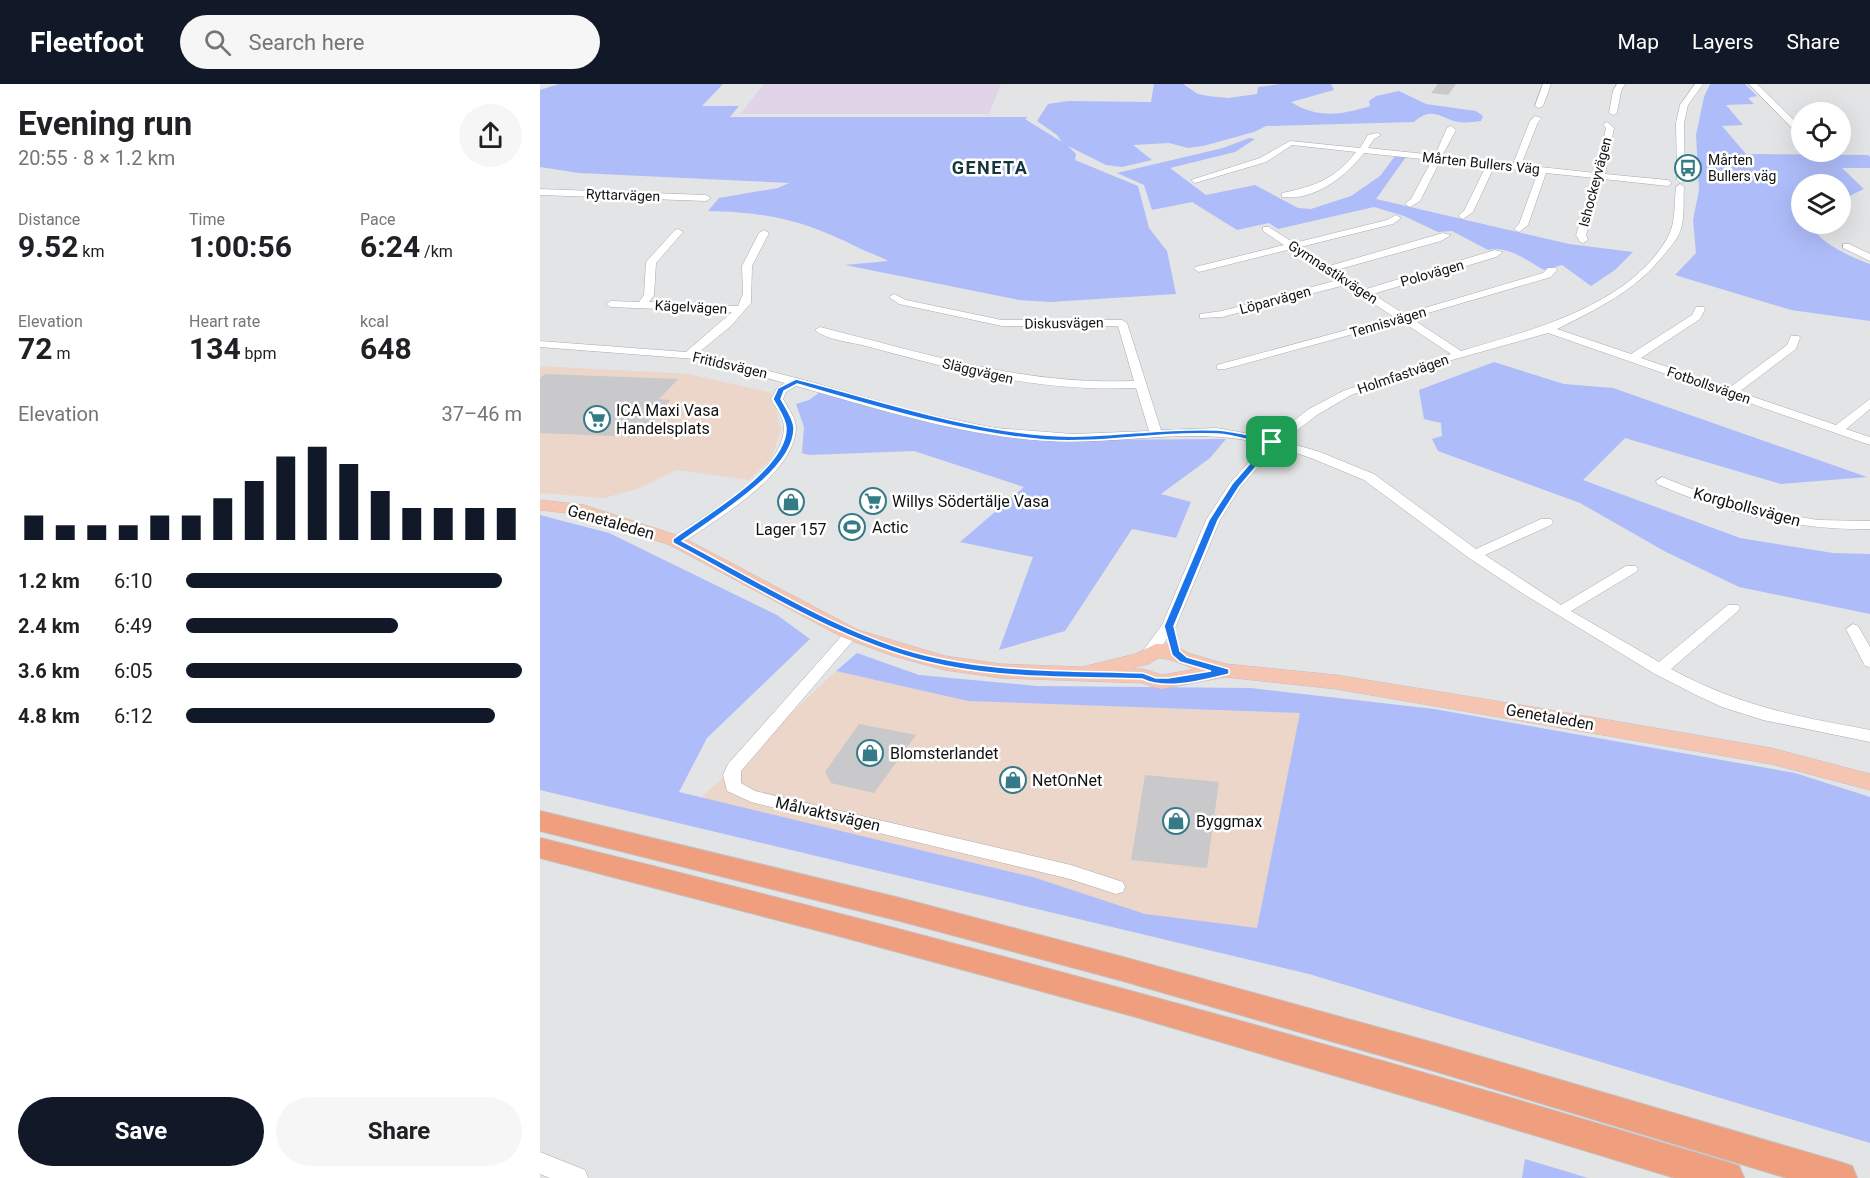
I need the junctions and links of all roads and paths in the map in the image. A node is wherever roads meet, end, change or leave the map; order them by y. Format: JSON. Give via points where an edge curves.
{"nodes":[{"id":1,"x":1547,"y":84,"type":"edge"},
{"id":2,"x":1621,"y":84,"type":"edge"},
{"id":3,"x":1700,"y":84,"type":"edge"},
{"id":4,"x":1753,"y":84,"type":"edge"},
{"id":5,"x":1539,"y":106,"type":"dead end"},
{"id":6,"x":1613,"y":113,"type":"dead end"},
{"id":7,"x":1538,"y":118,"type":"dead end"},
{"id":8,"x":1791,"y":122,"type":"edge"},
{"id":9,"x":1607,"y":124,"type":"dead end"},
{"id":10,"x":1451,"y":128,"type":"dead end"},
{"id":11,"x":1377,"y":135,"type":"dead end"},
{"id":12,"x":1363,"y":150,"type":"junction"},
{"id":13,"x":1438,"y":158,"type":"junction"},
{"id":14,"x":1491,"y":164,"type":"junction"},
{"id":15,"x":1516,"y":166,"type":"junction"},
{"id":16,"x":1543,"y":169,"type":"junction"},
{"id":17,"x":1600,"y":175,"type":"junction"},
{"id":18,"x":1195,"y":180,"type":"dead end"},
{"id":19,"x":1680,"y":183,"type":"junction"},
{"id":20,"x":545,"y":192,"type":"edge"},
{"id":21,"x":1285,"y":195,"type":"dead end"},
{"id":22,"x":706,"y":198,"type":"dead end"},
{"id":23,"x":540,"y":200,"type":"edge"},
{"id":24,"x":1410,"y":204,"type":"dead end"},
{"id":25,"x":1463,"y":216,"type":"dead end"},
{"id":26,"x":1396,"y":218,"type":"dead end"},
{"id":27,"x":1519,"y":228,"type":"dead end"},
{"id":28,"x":1266,"y":229,"type":"dead end"},
{"id":29,"x":678,"y":232,"type":"dead end"},
{"id":30,"x":764,"y":233,"type":"dead end"},
{"id":31,"x":1446,"y":235,"type":"dead end"},
{"id":32,"x":1583,"y":240,"type":"dead end"},
{"id":33,"x":1846,"y":246,"type":"dead end"},
{"id":34,"x":1293,"y":247,"type":"junction"},
{"id":35,"x":1498,"y":252,"type":"dead end"},
{"id":36,"x":1870,"y":258,"type":"edge"},
{"id":37,"x":1199,"y":269,"type":"dead end"},
{"id":38,"x":1328,"y":269,"type":"junction"},
{"id":39,"x":1552,"y":270,"type":"dead end"},
{"id":40,"x":1346,"y":281,"type":"junction"},
{"id":41,"x":1364,"y":293,"type":"junction"},
{"id":42,"x":894,"y":297,"type":"dead end"},
{"id":43,"x":611,"y":304,"type":"dead end"},
{"id":44,"x":642,"y":305,"type":"junction"},
{"id":45,"x":741,"y":309,"type":"junction"},
{"id":46,"x":1700,"y":309,"type":"dead end"},
{"id":47,"x":1204,"y":316,"type":"dead end"},
{"id":48,"x":1404,"y":317,"type":"junction"},
{"id":49,"x":1548,"y":329,"type":"junction"},
{"id":50,"x":820,"y":330,"type":"dead end"},
{"id":51,"x":1795,"y":338,"type":"dead end"},
{"id":52,"x":540,"y":344,"type":"edge"},
{"id":53,"x":1460,"y":354,"type":"junction"},
{"id":54,"x":689,"y":355,"type":"junction"},
{"id":55,"x":1633,"y":358,"type":"junction"},
{"id":56,"x":1221,"y":367,"type":"dead end"},
{"id":57,"x":796,"y":381,"type":"junction"},
{"id":58,"x":1140,"y":384,"type":"junction"},
{"id":59,"x":1730,"y":393,"type":"junction"},
{"id":60,"x":1870,"y":403,"type":"edge"},
{"id":61,"x":1837,"y":430,"type":"junction"},
{"id":62,"x":1156,"y":434,"type":"junction"},
{"id":63,"x":1870,"y":441,"type":"edge"},
{"id":64,"x":1272,"y":442,"type":"junction"},
{"id":65,"x":1662,"y":481,"type":"dead end"},
{"id":66,"x":540,"y":505,"type":"edge"},
{"id":67,"x":1545,"y":522,"type":"dead end"},
{"id":68,"x":1870,"y":525,"type":"edge"},
{"id":69,"x":676,"y":541,"type":"junction"},
{"id":70,"x":1474,"y":555,"type":"junction"},
{"id":71,"x":1631,"y":569,"type":"dead end"},
{"id":72,"x":1733,"y":608,"type":"dead end"},
{"id":73,"x":1561,"y":611,"type":"junction"},
{"id":74,"x":1169,"y":626,"type":"junction"},
{"id":75,"x":1854,"y":629,"type":"dead end"},
{"id":76,"x":851,"y":634,"type":"junction"},
{"id":77,"x":1180,"y":656,"type":"junction"},
{"id":78,"x":1145,"y":662,"type":"junction"},
{"id":79,"x":1870,"y":662,"type":"edge"},
{"id":80,"x":1660,"y":670,"type":"junction"},
{"id":81,"x":1226,"y":672,"type":"junction"},
{"id":82,"x":1174,"y":679,"type":"junction"},
{"id":83,"x":1870,"y":736,"type":"edge"},
{"id":84,"x":1870,"y":782,"type":"edge"},
{"id":85,"x":540,"y":821,"type":"edge"},
{"id":86,"x":540,"y":848,"type":"edge"},
{"id":87,"x":1116,"y":887,"type":"dead end"},
{"id":88,"x":540,"y":1163,"type":"edge"},
{"id":89,"x":576,"y":1178,"type":"edge"},
{"id":90,"x":1727,"y":1178,"type":"edge"},
{"id":91,"x":1840,"y":1178,"type":"edge"}],
"edges":[{"from":1,"to":5,"type":"street"},
{"from":2,"to":6,"type":"street"},
{"from":3,"to":19,"type":"street","name":"Holmfastvägen","via":[[1690,93],[1680,123]]},
{"from":4,"to":8,"type":"street"},
{"from":7,"to":15,"type":"street"},
{"from":9,"to":17,"type":"street","name":"Ishockeyvägen","via":[[1610,128]]},
{"from":10,"to":13,"type":"street"},
{"from":11,"to":12,"type":"street","via":[[1371,137]]},
{"from":12,"to":13,"type":"street","name":"Mårten Bullers Väg"},
{"from":12,"to":18,"type":"street","name":"Mårten Bullers Väg","via":[[1290,143],[1263,160]]},
{"from":12,"to":21,"type":"street","via":[[1342,175],[1327,184]]},
{"from":13,"to":14,"type":"street","name":"Mårten Bullers Väg"},
{"from":13,"to":24,"type":"street"},
{"from":14,"to":15,"type":"street","name":"Mårten Bullers Väg"},
{"from":14,"to":25,"type":"street"},
{"from":15,"to":16,"type":"street","name":"Mårten Bullers Väg"},
{"from":16,"to":17,"type":"street","name":"Mårten Bullers Väg"},
{"from":16,"to":27,"type":"street"},
{"from":17,"to":19,"type":"street","name":"Mårten Bullers Väg"},
{"from":17,"to":32,"type":"street","name":"Ishockeyvägen","via":[[1581,235]]},
{"from":19,"to":49,"type":"street","name":"Holmfastvägen","via":[[1673,237],[1645,272],[1597,305]]},
{"from":20,"to":22,"type":"street","name":"Ryttarvägen"},
{"from":20,"to":23,"type":"street"},
{"from":26,"to":34,"type":"street"},
{"from":28,"to":34,"type":"street","name":"Gymnastikvägen"},
{"from":29,"to":44,"type":"street","name":"Kägelvägen","via":[[651,262],[648,295]]},
{"from":30,"to":45,"type":"street","via":[[747,266],[748,294]]},
{"from":31,"to":38,"type":"street"},
{"from":33,"to":36,"type":"street"},
{"from":34,"to":37,"type":"street"},
{"from":34,"to":38,"type":"street","name":"Gymnastikvägen"},
{"from":35,"to":41,"type":"street","name":"Polovägen"},
{"from":38,"to":40,"type":"street","name":"Gymnastikvägen"},
{"from":39,"to":48,"type":"street","name":"Tennisvägen","via":[[1547,275]]},
{"from":40,"to":41,"type":"street","name":"Gymnastikvägen"},
{"from":40,"to":47,"type":"street","name":"Löparvägen"},
{"from":41,"to":48,"type":"street","name":"Gymnastikvägen"},
{"from":42,"to":58,"type":"street","name":"Diskusvägen","via":[[1002,323],[1122,323]]},
{"from":43,"to":44,"type":"street","name":"Kägelvägen"},
{"from":44,"to":45,"type":"street","name":"Kägelvägen"},
{"from":45,"to":54,"type":"street"},
{"from":46,"to":55,"type":"street","via":[[1696,317]]},
{"from":48,"to":53,"type":"street","name":"Gymnastikvägen"},
{"from":48,"to":56,"type":"street","name":"Tennisvägen"},
{"from":49,"to":53,"type":"street","name":"Holmfastvägen"},
{"from":49,"to":55,"type":"street","name":"Fotbollsvägen"},
{"from":50,"to":58,"type":"street","name":"Släggvägen","via":[[1018,380],[1079,386]]},
{"from":51,"to":59,"type":"street","via":[[1792,347]]},
{"from":52,"to":54,"type":"street","name":"Fritidsvägen"},
{"from":53,"to":64,"type":"street","name":"Holmfastvägen","via":[[1347,393]]},
{"from":54,"to":57,"type":"street","name":"Fritidsvägen"},
{"from":55,"to":59,"type":"street","name":"Fotbollsvägen"},
{"from":57,"to":62,"type":"street","name":"Fritidsvägen","via":[[995,432],[1083,438]]},
{"from":57,"to":69,"type":"street","via":[[781,390],[777,399],[790,426],[787,448],[778,460],[766,475]]},
{"from":58,"to":62,"type":"street","name":"Diskusvägen"},
{"from":59,"to":61,"type":"street","name":"Fotbollsvägen"},
{"from":60,"to":61,"type":"street"},
{"from":61,"to":63,"type":"street","name":"Fotbollsvägen"},
{"from":62,"to":64,"type":"street","name":"Fritidsvägen","via":[[1219,432]]},
{"from":64,"to":70,"type":"street","name":"Fritidsvägen","via":[[1369,477]]},
{"from":64,"to":74,"type":"street","name":"Holmfastvägen","via":[[1213,520]]},
{"from":65,"to":68,"type":"street","name":"Korgbollsvägen","via":[[1749,511],[1803,523]]},
{"from":66,"to":69,"type":"main road","name":"Genetaleden","via":[[578,509]]},
{"from":67,"to":70,"type":"street"},
{"from":69,"to":76,"type":"main road","name":"Genetaleden"},
{"from":70,"to":73,"type":"street","name":"Fritidsvägen"},
{"from":71,"to":73,"type":"street"},
{"from":72,"to":80,"type":"street"},
{"from":73,"to":80,"type":"street","name":"Fritidsvägen"},
{"from":74,"to":77,"type":"street"},
{"from":74,"to":78,"type":"street","name":"Holmfastvägen"},
{"from":75,"to":79,"type":"street"},
{"from":76,"to":78,"type":"main road","name":"Genetaleden","via":[[945,663],[1000,671],[1084,673]]},
{"from":76,"to":87,"type":"street","name":"Målvaktsvägen","via":[[734,768],[733,787],[751,796],[1071,872]]},
{"from":77,"to":78,"type":"main road","name":"Genetaleden","via":[[1163,650]]},
{"from":77,"to":81,"type":"main road","name":"Genetaleden"},
{"from":77,"to":82,"type":"main road","via":[[1186,664],[1184,672]]},
{"from":78,"to":82,"type":"main road","name":"Genetaleden","via":[[1154,681]]},
{"from":80,"to":83,"type":"street","name":"Fritidsvägen","via":[[1729,703],[1797,722]]},
{"from":81,"to":82,"type":"main road","name":"Genetaleden"},
{"from":81,"to":84,"type":"main road","name":"Genetaleden","via":[[1336,682],[1533,714],[1771,756]]},
{"from":85,"to":91,"type":"highway","via":[[1040,946],[1600,1105]]},
{"from":86,"to":90,"type":"highway","via":[[957,955],[1266,1040]]},
{"from":88,"to":89,"type":"street"}]}
